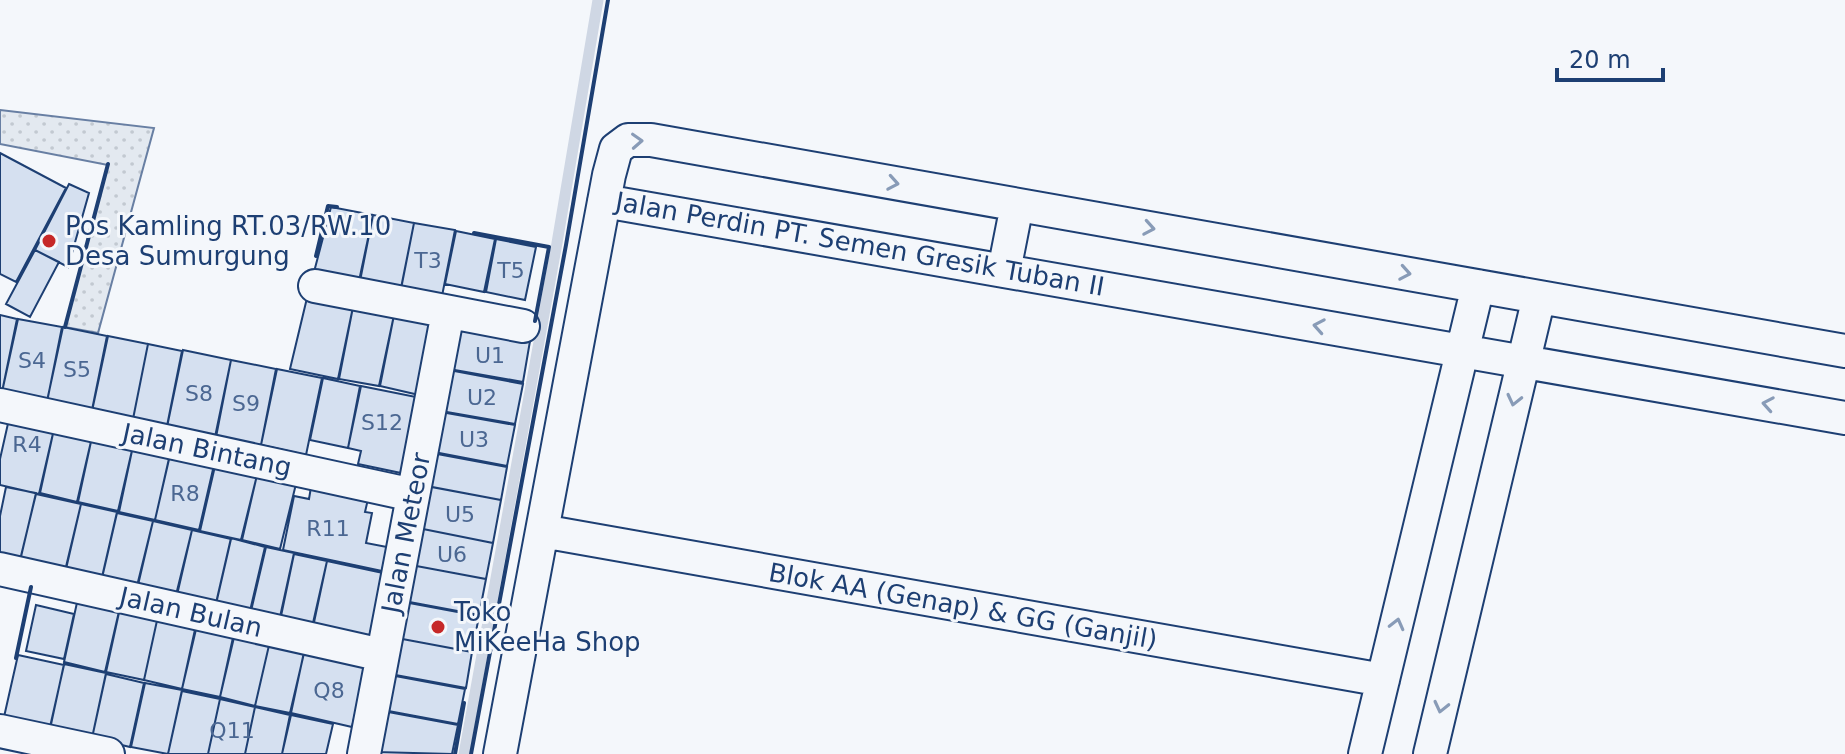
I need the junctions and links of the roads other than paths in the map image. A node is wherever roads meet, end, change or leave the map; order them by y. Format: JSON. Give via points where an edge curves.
{"nodes":[{"id":1,"x":604,"y":201,"type":"junction"},
{"id":2,"x":1017,"y":205,"type":"junction"},
{"id":3,"x":1004,"y":271,"type":"junction"},
{"id":4,"x":315,"y":286,"type":"dead end"},
{"id":5,"x":1478,"y":286,"type":"junction"},
{"id":6,"x":1539,"y":297,"type":"junction"},
{"id":7,"x":448,"y":312,"type":"junction"},
{"id":8,"x":523,"y":326,"type":"dead end"},
{"id":9,"x":1462,"y":351,"type":"junction"},
{"id":10,"x":1845,"y":351,"type":"edge"},
{"id":11,"x":1523,"y":362,"type":"junction"},
{"id":12,"x":0,"y":405,"type":"edge"},
{"id":13,"x":1845,"y":418,"type":"edge"},
{"id":14,"x":413,"y":495,"type":"junction"},
{"id":15,"x":542,"y":531,"type":"junction"},
{"id":16,"x":0,"y":569,"type":"edge"},
{"id":17,"x":382,"y":655,"type":"junction"},
{"id":18,"x":1383,"y":680,"type":"junction"},
{"id":19,"x":0,"y":731,"type":"edge"},
{"id":20,"x":108,"y":754,"type":"edge"},
{"id":21,"x":364,"y":754,"type":"edge"},
{"id":22,"x":500,"y":754,"type":"edge"},
{"id":23,"x":1365,"y":754,"type":"edge"},
{"id":24,"x":1430,"y":754,"type":"edge"},
{"id":25,"x":1436,"y":754,"type":"edge"}],
"edges":[{"from":1,"to":2,"type":"street","name":"Jalan Perdin PT. Semen Gresik Tuban II","one_way":true,"via":[[616,149],[639,139]]},
{"from":1,"to":3,"type":"street","name":"Jalan Perdin PT. Semen Gresik Tuban II"},
{"from":1,"to":15,"type":"street"},
{"from":2,"to":3,"type":"street"},
{"from":2,"to":5,"type":"street","name":"Jalan Perdin PT. Semen Gresik Tuban II","one_way":true},
{"from":9,"to":3,"type":"street","name":"Jalan Perdin PT. Semen Gresik Tuban II","one_way":true},
{"from":4,"to":7,"type":"street"},
{"from":5,"to":6,"type":"street","name":"Jalan Perdin PT. Semen Gresik Tuban II"},
{"from":5,"to":9,"type":"street"},
{"from":6,"to":10,"type":"street","name":"Jalan Perdin PT. Semen Gresik Tuban II"},
{"from":6,"to":11,"type":"street"},
{"from":7,"to":8,"type":"street"},
{"from":7,"to":14,"type":"street","name":"Jalan Meteor"},
{"from":9,"to":11,"type":"street","name":"Jalan Perdin PT. Semen Gresik Tuban II"},
{"from":18,"to":9,"type":"street","one_way":true},
{"from":13,"to":11,"type":"street","name":"Jalan Perdin PT. Semen Gresik Tuban II","one_way":true},
{"from":11,"to":24,"type":"street","one_way":true},
{"from":12,"to":14,"type":"street","name":"Jalan Bintang"},
{"from":14,"to":17,"type":"street","name":"Jalan Meteor"},
{"from":15,"to":18,"type":"street","name":"Blok AA (Genap) & GG (Ganjil)"},
{"from":15,"to":22,"type":"street"},
{"from":16,"to":17,"type":"street","name":"Jalan Bulan"},
{"from":17,"to":21,"type":"street","name":"Jalan Meteor"},
{"from":18,"to":23,"type":"street"},
{"from":19,"to":20,"type":"street"},
{"from":24,"to":25,"type":"street"}]}
